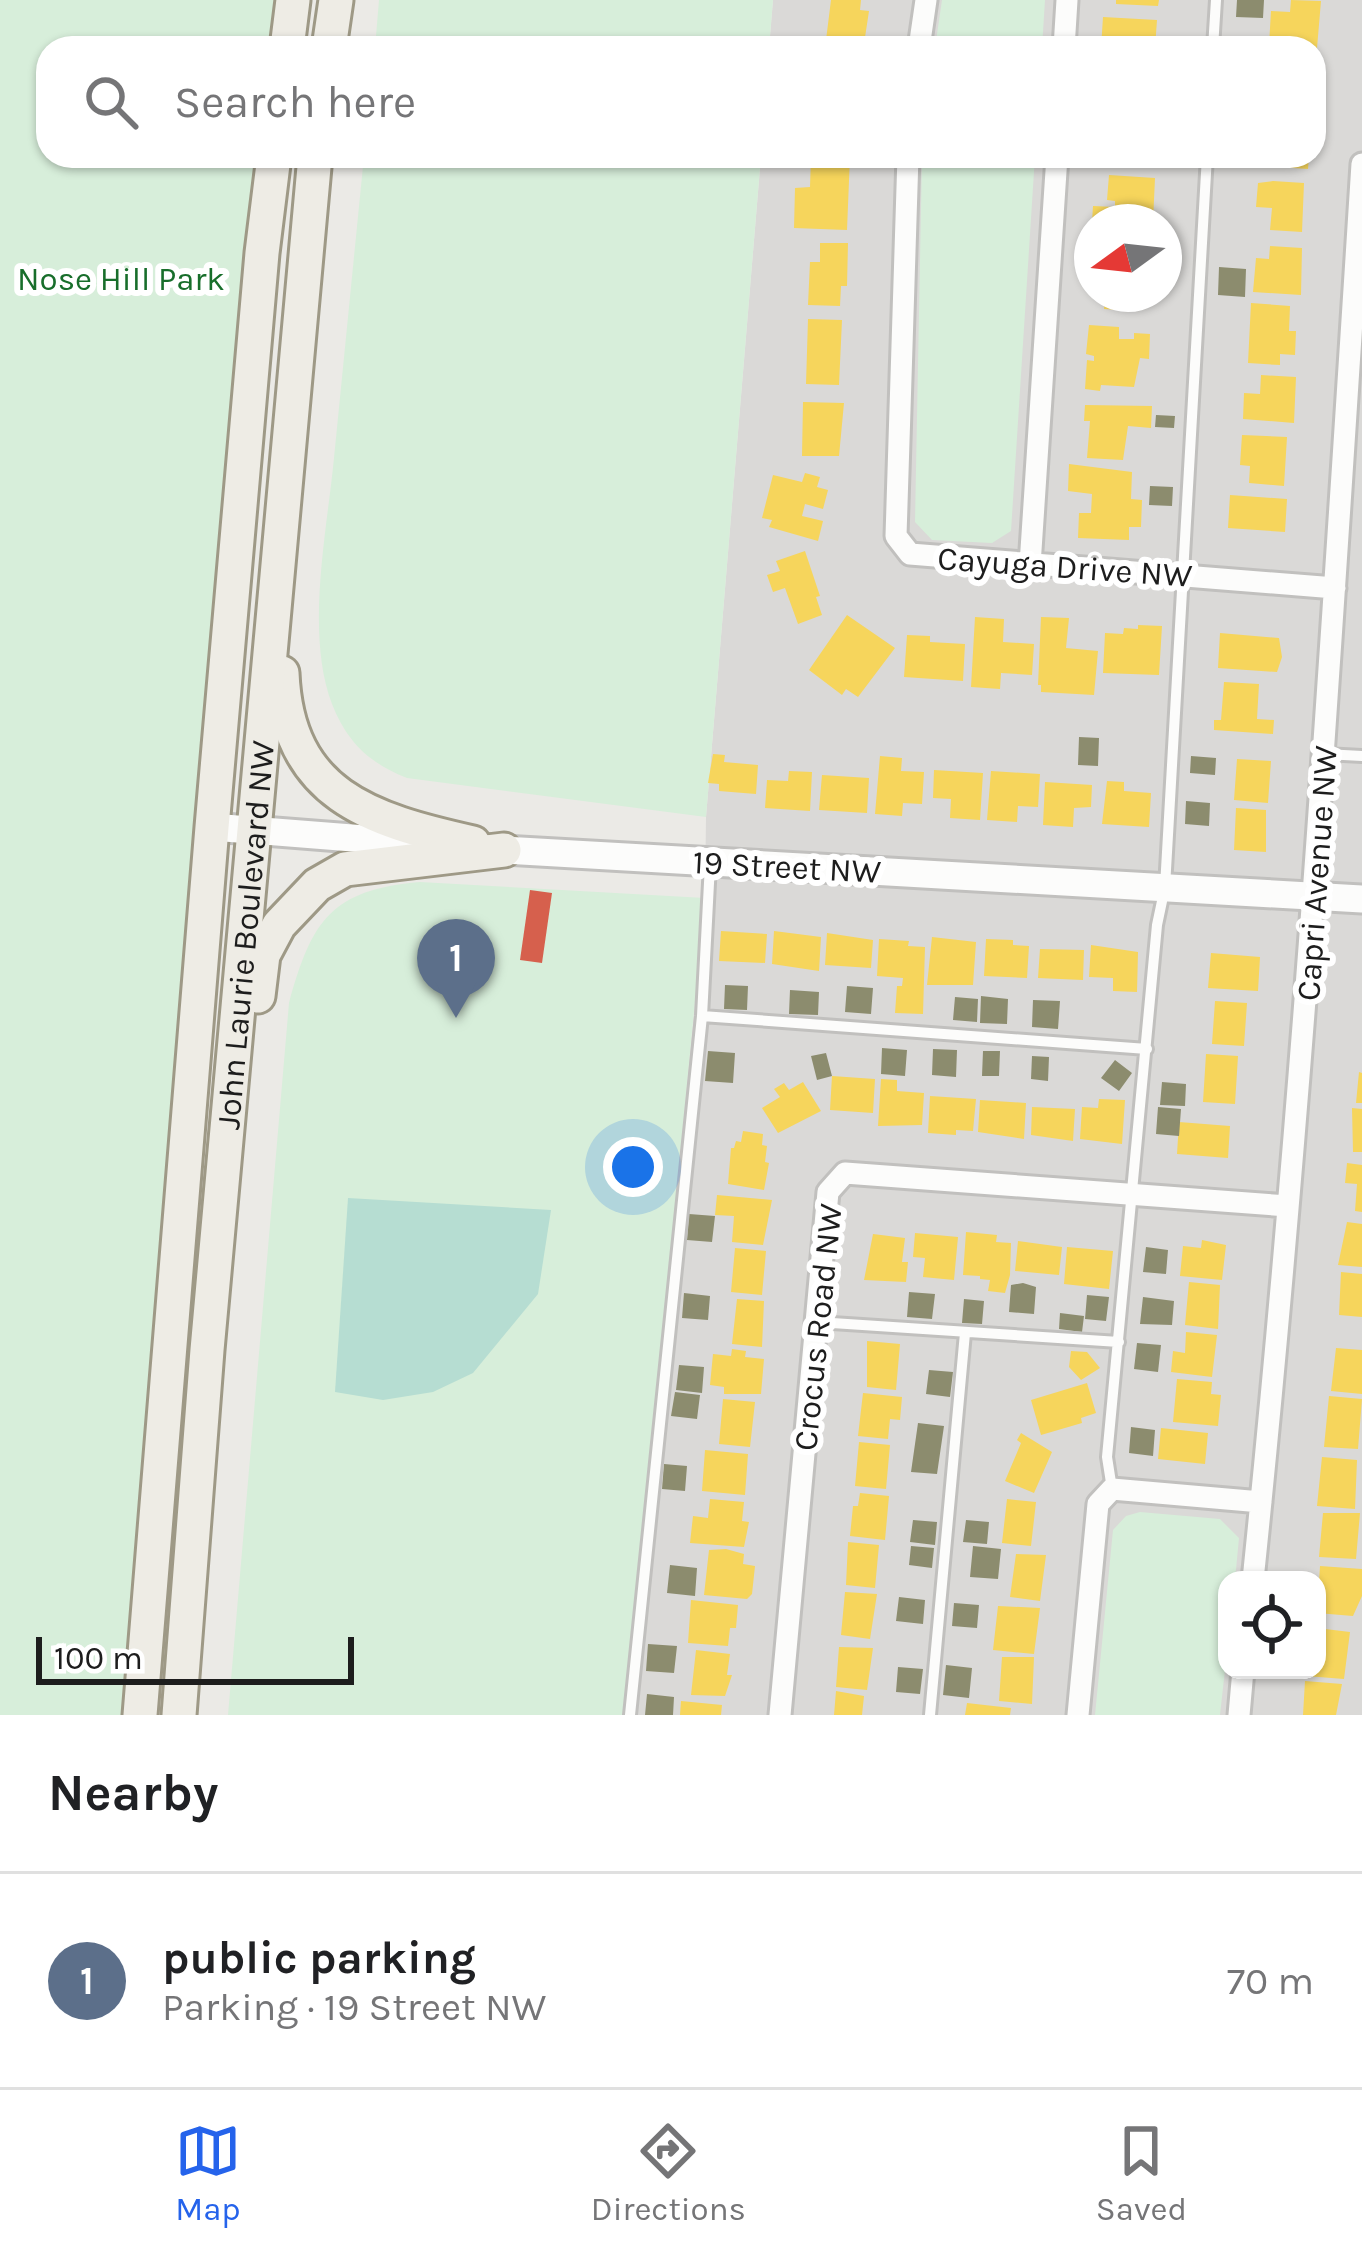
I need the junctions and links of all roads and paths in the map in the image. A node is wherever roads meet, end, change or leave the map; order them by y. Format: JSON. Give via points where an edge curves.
{"nodes":[{"id":1,"x":293,"y":0,"type":"edge"},
{"id":2,"x":336,"y":0,"type":"edge"},
{"id":3,"x":926,"y":0,"type":"edge"},
{"id":4,"x":1067,"y":0,"type":"edge"},
{"id":5,"x":1216,"y":0,"type":"edge"},
{"id":6,"x":288,"y":36,"type":"edge"},
{"id":7,"x":331,"y":36,"type":"edge"},
{"id":8,"x":922,"y":36,"type":"edge"},
{"id":9,"x":1065,"y":36,"type":"edge"},
{"id":10,"x":1214,"y":36,"type":"edge"},
{"id":11,"x":1362,"y":164,"type":"edge"},
{"id":12,"x":273,"y":168,"type":"edge"},
{"id":13,"x":314,"y":168,"type":"edge"},
{"id":14,"x":908,"y":168,"type":"edge"},
{"id":15,"x":1056,"y":168,"type":"edge"},
{"id":16,"x":1206,"y":168,"type":"edge"},
{"id":17,"x":280,"y":542,"type":"junction"},
{"id":18,"x":1030,"y":565,"type":"junction"},
{"id":19,"x":1182,"y":576,"type":"junction"},
{"id":20,"x":1335,"y":588,"type":"junction"},
{"id":21,"x":1325,"y":754,"type":"junction"},
{"id":22,"x":1362,"y":757,"type":"edge"},
{"id":23,"x":212,"y":827,"type":"junction"},
{"id":24,"x":253,"y":832,"type":"junction"},
{"id":25,"x":504,"y":850,"type":"junction"},
{"id":26,"x":710,"y":862,"type":"junction"},
{"id":27,"x":1165,"y":887,"type":"junction"},
{"id":28,"x":1315,"y":896,"type":"junction"},
{"id":29,"x":1362,"y":899,"type":"edge"},
{"id":30,"x":702,"y":1016,"type":"junction"},
{"id":31,"x":1147,"y":1049,"type":"junction"},
{"id":32,"x":1134,"y":1196,"type":"junction"},
{"id":33,"x":1288,"y":1206,"type":"junction"},
{"id":34,"x":817,"y":1322,"type":"junction"},
{"id":35,"x":965,"y":1333,"type":"junction"},
{"id":36,"x":1119,"y":1342,"type":"junction"},
{"id":37,"x":207,"y":1351,"type":"junction"},
{"id":38,"x":1112,"y":1489,"type":"junction"},
{"id":39,"x":1261,"y":1502,"type":"junction"},
{"id":40,"x":1253,"y":1571,"type":"edge"},
{"id":41,"x":1242,"y":1679,"type":"edge"},
{"id":42,"x":140,"y":1715,"type":"edge"},
{"id":43,"x":179,"y":1715,"type":"edge"},
{"id":44,"x":630,"y":1715,"type":"edge"},
{"id":45,"x":780,"y":1715,"type":"edge"},
{"id":46,"x":930,"y":1715,"type":"edge"},
{"id":47,"x":1078,"y":1715,"type":"edge"},
{"id":48,"x":1239,"y":1715,"type":"edge"}],
"edges":[{"from":1,"to":6,"type":"main road"},
{"from":2,"to":7,"type":"main road"},
{"from":3,"to":8,"type":"street"},
{"from":4,"to":9,"type":"street"},
{"from":5,"to":10,"type":"lane"},
{"from":11,"to":20,"type":"street","name":"Capri Avenue NW"},
{"from":12,"to":23,"type":"main road","name":"John Laurie Boulevard NW"},
{"from":13,"to":17,"type":"main road","name":"John Laurie Boulevard NW"},
{"from":14,"to":18,"type":"street","name":"Cayuga Drive NW","via":[[896,536],[910,554]]},
{"from":15,"to":18,"type":"street"},
{"from":16,"to":19,"type":"lane"},
{"from":17,"to":24,"type":"main road","name":"John Laurie Boulevard NW"},
{"from":17,"to":25,"type":"main road","via":[[283,699],[304,759],[351,806],[405,828]]},
{"from":18,"to":19,"type":"street","name":"Cayuga Drive NW"},
{"from":19,"to":20,"type":"street","name":"Cayuga Drive NW"},
{"from":19,"to":27,"type":"lane"},
{"from":20,"to":21,"type":"street","name":"Capri Avenue NW"},
{"from":21,"to":22,"type":"lane"},
{"from":21,"to":28,"type":"street","name":"Capri Avenue NW"},
{"from":23,"to":24,"type":"street","name":"19 Street NW"},
{"from":23,"to":42,"type":"main road","name":"John Laurie Boulevard NW"},
{"from":24,"to":25,"type":"street","name":"19 Street NW"},
{"from":24,"to":37,"type":"main road","name":"John Laurie Boulevard NW"},
{"from":25,"to":26,"type":"street","name":"19 Street NW"},
{"from":25,"to":37,"type":"main road","via":[[345,868],[279,926],[263,956],[227,1253]]},
{"from":26,"to":27,"type":"street","name":"19 Street NW"},
{"from":26,"to":30,"type":"lane"},
{"from":27,"to":28,"type":"street","name":"19 Street NW"},
{"from":27,"to":31,"type":"lane"},
{"from":28,"to":29,"type":"street","name":"19 Street NW"},
{"from":28,"to":33,"type":"street","name":"Capri Avenue NW"},
{"from":30,"to":31,"type":"lane"},
{"from":30,"to":44,"type":"lane"},
{"from":31,"to":32,"type":"lane"},
{"from":32,"to":33,"type":"street","name":"Crocus Road NW"},
{"from":32,"to":34,"type":"street","name":"Crocus Road NW","via":[[844,1173],[827,1192]]},
{"from":32,"to":36,"type":"lane"},
{"from":33,"to":39,"type":"street","name":"Capri Avenue NW"},
{"from":34,"to":35,"type":"lane"},
{"from":34,"to":45,"type":"street","name":"Crocus Road NW"},
{"from":35,"to":36,"type":"lane"},
{"from":35,"to":46,"type":"lane"},
{"from":36,"to":38,"type":"lane","via":[[1107,1456]]},
{"from":37,"to":43,"type":"main road","name":"John Laurie Boulevard NW"},
{"from":38,"to":39,"type":"street"},
{"from":38,"to":47,"type":"street","via":[[1098,1504]]},
{"from":39,"to":40,"type":"street","name":"Capri Avenue NW"},
{"from":41,"to":48,"type":"street"}]}
